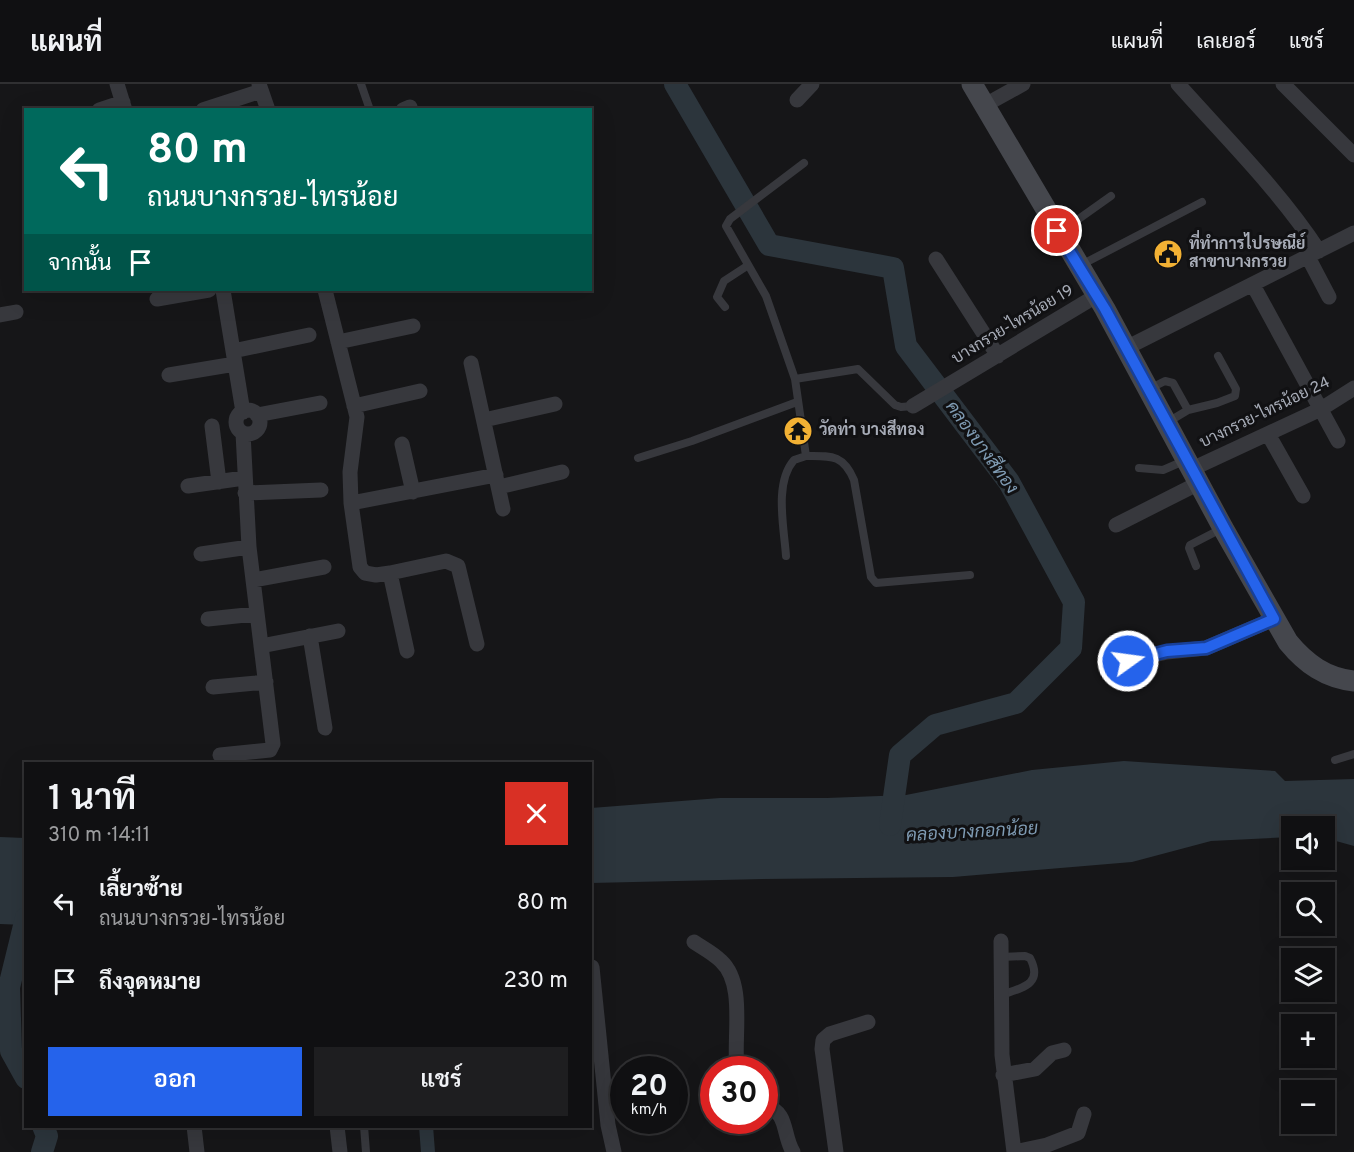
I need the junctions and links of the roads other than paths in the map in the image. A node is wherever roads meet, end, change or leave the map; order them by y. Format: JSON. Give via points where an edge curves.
{"nodes":[{"id":1,"x":117,"y":84,"type":"edge"},
{"id":2,"x":361,"y":84,"type":"edge"},
{"id":3,"x":812,"y":84,"type":"edge"},
{"id":4,"x":972,"y":84,"type":"edge"},
{"id":5,"x":1023,"y":84,"type":"edge"},
{"id":6,"x":1178,"y":84,"type":"edge"},
{"id":7,"x":260,"y":87,"type":"edge"},
{"id":8,"x":1292,"y":87,"type":"edge"},
{"id":9,"x":797,"y":100,"type":"dead end"},
{"id":10,"x":985,"y":105,"type":"junction"},
{"id":11,"x":124,"y":106,"type":"edge"},
{"id":12,"x":208,"y":108,"type":"edge"},
{"id":13,"x":267,"y":108,"type":"edge"},
{"id":14,"x":368,"y":108,"type":"edge"},
{"id":15,"x":1354,"y":156,"type":"edge"},
{"id":16,"x":804,"y":162,"type":"dead end"},
{"id":17,"x":1111,"y":196,"type":"dead end"},
{"id":18,"x":1202,"y":202,"type":"dead end"},
{"id":19,"x":1057,"y":231,"type":"junction"},
{"id":20,"x":1354,"y":233,"type":"edge"},
{"id":21,"x":1313,"y":254,"type":"junction"},
{"id":22,"x":936,"y":259,"type":"dead end"},
{"id":23,"x":747,"y":266,"type":"junction"},
{"id":24,"x":1078,"y":266,"type":"junction"},
{"id":25,"x":1253,"y":285,"type":"junction"},
{"id":26,"x":203,"y":291,"type":"edge"},
{"id":27,"x":223,"y":291,"type":"edge"},
{"id":28,"x":325,"y":291,"type":"edge"},
{"id":29,"x":1096,"y":296,"type":"junction"},
{"id":30,"x":1329,"y":297,"type":"dead end"},
{"id":31,"x":157,"y":299,"type":"dead end"},
{"id":32,"x":726,"y":307,"type":"dead end"},
{"id":33,"x":16,"y":312,"type":"dead end"},
{"id":34,"x":0,"y":315,"type":"edge"},
{"id":35,"x":413,"y":326,"type":"dead end"},
{"id":36,"x":309,"y":335,"type":"dead end"},
{"id":37,"x":338,"y":342,"type":"junction"},
{"id":38,"x":1126,"y":348,"type":"junction"},
{"id":39,"x":998,"y":356,"type":"junction"},
{"id":40,"x":1218,"y":356,"type":"dead end"},
{"id":41,"x":234,"y":358,"type":"junction"},
{"id":42,"x":471,"y":363,"type":"dead end"},
{"id":43,"x":169,"y":375,"type":"dead end"},
{"id":44,"x":795,"y":379,"type":"junction"},
{"id":45,"x":1354,"y":388,"type":"edge"},
{"id":46,"x":1149,"y":389,"type":"junction"},
{"id":47,"x":420,"y":391,"type":"dead end"},
{"id":48,"x":797,"y":402,"type":"junction"},
{"id":49,"x":321,"y":403,"type":"dead end"},
{"id":50,"x":918,"y":403,"type":"joint"},
{"id":51,"x":555,"y":404,"type":"dead end"},
{"id":52,"x":354,"y":406,"type":"junction"},
{"id":53,"x":1321,"y":409,"type":"junction"},
{"id":54,"x":1188,"y":410,"type":"junction"},
{"id":55,"x":250,"y":413,"type":"junction"},
{"id":56,"x":484,"y":420,"type":"junction"},
{"id":57,"x":1167,"y":423,"type":"junction"},
{"id":58,"x":212,"y":426,"type":"dead end"},
{"id":59,"x":1268,"y":434,"type":"junction"},
{"id":60,"x":1338,"y":441,"type":"dead end"},
{"id":61,"x":402,"y":444,"type":"dead end"},
{"id":62,"x":806,"y":456,"type":"junction"},
{"id":63,"x":638,"y":458,"type":"dead end"},
{"id":64,"x":1139,"y":468,"type":"dead end"},
{"id":65,"x":1192,"y":471,"type":"junction"},
{"id":66,"x":562,"y":472,"type":"dead end"},
{"id":67,"x":497,"y":481,"type":"junction"},
{"id":68,"x":219,"y":482,"type":"junction"},
{"id":69,"x":245,"y":485,"type":"junction"},
{"id":70,"x":188,"y":486,"type":"dead end"},
{"id":71,"x":321,"y":490,"type":"dead end"},
{"id":72,"x":413,"y":492,"type":"junction"},
{"id":73,"x":1303,"y":495,"type":"dead end"},
{"id":74,"x":351,"y":503,"type":"junction"},
{"id":75,"x":503,"y":509,"type":"dead end"},
{"id":76,"x":1116,"y":525,"type":"dead end"},
{"id":77,"x":1223,"y":528,"type":"junction"},
{"id":78,"x":249,"y":547,"type":"junction"},
{"id":79,"x":201,"y":554,"type":"dead end"},
{"id":80,"x":786,"y":556,"type":"dead end"},
{"id":81,"x":1196,"y":566,"type":"dead end"},
{"id":82,"x":324,"y":567,"type":"dead end"},
{"id":83,"x":390,"y":573,"type":"junction"},
{"id":84,"x":970,"y":575,"type":"dead end"},
{"id":85,"x":253,"y":580,"type":"junction"},
{"id":86,"x":256,"y":614,"type":"junction"},
{"id":87,"x":208,"y":619,"type":"dead end"},
{"id":88,"x":1274,"y":619,"type":"junction"},
{"id":89,"x":338,"y":631,"type":"dead end"},
{"id":90,"x":310,"y":636,"type":"junction"},
{"id":91,"x":477,"y":644,"type":"dead end"},
{"id":92,"x":261,"y":646,"type":"junction"},
{"id":93,"x":407,"y":651,"type":"dead end"},
{"id":94,"x":1128,"y":661,"type":"dead end"},
{"id":95,"x":1354,"y":681,"type":"edge"},
{"id":96,"x":266,"y":682,"type":"junction"},
{"id":97,"x":213,"y":687,"type":"dead end"},
{"id":98,"x":325,"y":728,"type":"dead end"},
{"id":99,"x":1354,"y":754,"type":"edge"},
{"id":100,"x":220,"y":755,"type":"dead end"},
{"id":101,"x":1335,"y":760,"type":"dead end"},
{"id":102,"x":694,"y":942,"type":"dead end"},
{"id":103,"x":1001,"y":949,"type":"joint"},
{"id":104,"x":592,"y":967,"type":"edge"},
{"id":105,"x":1000,"y":995,"type":"junction"},
{"id":106,"x":868,"y":1022,"type":"dead end"},
{"id":107,"x":1064,"y":1050,"type":"dead end"},
{"id":108,"x":735,"y":1056,"type":"edge"},
{"id":109,"x":1003,"y":1075,"type":"junction"},
{"id":110,"x":778,"y":1112,"type":"edge"},
{"id":111,"x":1084,"y":1114,"type":"dead end"},
{"id":112,"x":194,"y":1128,"type":"edge"},
{"id":113,"x":338,"y":1128,"type":"edge"},
{"id":114,"x":364,"y":1128,"type":"edge"},
{"id":115,"x":197,"y":1152,"type":"edge"},
{"id":116,"x":340,"y":1152,"type":"edge"},
{"id":117,"x":366,"y":1152,"type":"edge"},
{"id":118,"x":614,"y":1152,"type":"edge"},
{"id":119,"x":793,"y":1152,"type":"edge"},
{"id":120,"x":836,"y":1152,"type":"edge"}],
"edges":[{"from":1,"to":11,"type":"street"},
{"from":2,"to":14,"type":"lane"},
{"from":3,"to":9,"type":"street"},
{"from":4,"to":10,"type":"main road"},
{"from":5,"to":10,"type":"street"},
{"from":6,"to":21,"type":"street","via":[[1278,194],[1301,224]]},
{"from":7,"to":12,"type":"street"},
{"from":7,"to":13,"type":"street"},
{"from":8,"to":15,"type":"street"},
{"from":10,"to":19,"type":"main road"},
{"from":16,"to":23,"type":"lane","via":[[726,222],[726,229]]},
{"from":17,"to":19,"type":"lane"},
{"from":18,"to":24,"type":"lane"},
{"from":19,"to":24,"type":"main road"},
{"from":20,"to":21,"type":"street"},
{"from":21,"to":25,"type":"street"},
{"from":21,"to":30,"type":"street"},
{"from":22,"to":39,"type":"street"},
{"from":23,"to":32,"type":"lane","via":[[724,281],[717,297]]},
{"from":23,"to":44,"type":"lane","via":[[766,296]]},
{"from":24,"to":29,"type":"main road"},
{"from":25,"to":38,"type":"street"},
{"from":25,"to":53,"type":"street"},
{"from":26,"to":31,"type":"street"},
{"from":27,"to":41,"type":"street"},
{"from":28,"to":37,"type":"street"},
{"from":29,"to":38,"type":"main road"},
{"from":29,"to":39,"type":"street","name":"บางกรวย-ไทรน้อย 19"},
{"from":33,"to":34,"type":"street"},
{"from":35,"to":37,"type":"street"},
{"from":36,"to":41,"type":"street"},
{"from":37,"to":52,"type":"street"},
{"from":38,"to":46,"type":"main road"},
{"from":39,"to":50,"type":"street","name":"บางกรวย-ไทรน้อย 19"},
{"from":40,"to":54,"type":"lane","via":[[1236,389],[1235,396]]},
{"from":41,"to":43,"type":"street"},
{"from":41,"to":55,"type":"street"},
{"from":42,"to":56,"type":"street"},
{"from":44,"to":48,"type":"lane"},
{"from":44,"to":50,"type":"lane","via":[[858,369],[895,405]]},
{"from":45,"to":53,"type":"street","name":"บางกรวย-ไทรน้อย 24"},
{"from":46,"to":54,"type":"lane","via":[[1169,380],[1173,382]]},
{"from":46,"to":57,"type":"main road"},
{"from":47,"to":52,"type":"street"},
{"from":48,"to":62,"type":"lane"},
{"from":48,"to":63,"type":"lane"},
{"from":49,"to":55,"type":"street"},
{"from":51,"to":56,"type":"street"},
{"from":52,"to":74,"type":"street","via":[[357,417],[350,472]]},
{"from":53,"to":59,"type":"street","name":"บางกรวย-ไทรน้อย 24"},
{"from":53,"to":60,"type":"street"},
{"from":54,"to":57,"type":"lane"},
{"from":55,"to":69,"type":"street","via":[[238,417],[236,424],[243,433]]},
{"from":56,"to":67,"type":"street"},
{"from":57,"to":65,"type":"main road"},
{"from":58,"to":68,"type":"street"},
{"from":59,"to":65,"type":"street","name":"บางกรวย-ไทรน้อย 24"},
{"from":59,"to":73,"type":"street"},
{"from":61,"to":72,"type":"street"},
{"from":62,"to":80,"type":"lane","via":[[794,460],[784,475]]},
{"from":62,"to":84,"type":"lane","via":[[830,456],[849,468],[871,577],[876,583]]},
{"from":64,"to":65,"type":"lane"},
{"from":65,"to":76,"type":"street","name":"บางกรวย-ไทรน้อย 24"},
{"from":65,"to":77,"type":"main road"},
{"from":66,"to":67,"type":"street"},
{"from":67,"to":72,"type":"street","via":[[456,483]]},
{"from":67,"to":75,"type":"street"},
{"from":68,"to":69,"type":"street"},
{"from":68,"to":70,"type":"street"},
{"from":69,"to":71,"type":"street"},
{"from":69,"to":78,"type":"street"},
{"from":72,"to":74,"type":"street"},
{"from":74,"to":83,"type":"street","via":[[360,567],[365,573]]},
{"from":77,"to":81,"type":"lane","via":[[1190,545]]},
{"from":77,"to":88,"type":"main road"},
{"from":78,"to":79,"type":"street"},
{"from":78,"to":85,"type":"street"},
{"from":82,"to":85,"type":"street"},
{"from":83,"to":91,"type":"street","via":[[446,561],[458,566]]},
{"from":83,"to":93,"type":"street"},
{"from":85,"to":86,"type":"street"},
{"from":86,"to":87,"type":"street"},
{"from":86,"to":92,"type":"street"},
{"from":88,"to":94,"type":"street","via":[[1206,648],[1167,651]]},
{"from":88,"to":95,"type":"main road","via":[[1301,658],[1330,676]]},
{"from":89,"to":90,"type":"street"},
{"from":90,"to":92,"type":"street"},
{"from":90,"to":98,"type":"street"},
{"from":92,"to":96,"type":"street"},
{"from":96,"to":97,"type":"street"},
{"from":96,"to":100,"type":"street","via":[[273,739],[270,750]]},
{"from":99,"to":101,"type":"lane"},
{"from":102,"to":108,"type":"street","via":[[722,961],[733,978]]},
{"from":103,"to":105,"type":"street"},
{"from":103,"to":105,"type":"lane","via":[[1030,958],[1034,978],[1028,986]]},
{"from":104,"to":118,"type":"street"},
{"from":105,"to":109,"type":"street"},
{"from":106,"to":120,"type":"street","via":[[823,1040]]},
{"from":107,"to":109,"type":"street","via":[[1052,1053],[1035,1070]]},
{"from":109,"to":111,"type":"street","via":[[1014,1152],[1078,1133]]},
{"from":110,"to":119,"type":"street"},
{"from":112,"to":115,"type":"street"},
{"from":113,"to":116,"type":"street"},
{"from":114,"to":117,"type":"lane"}]}
